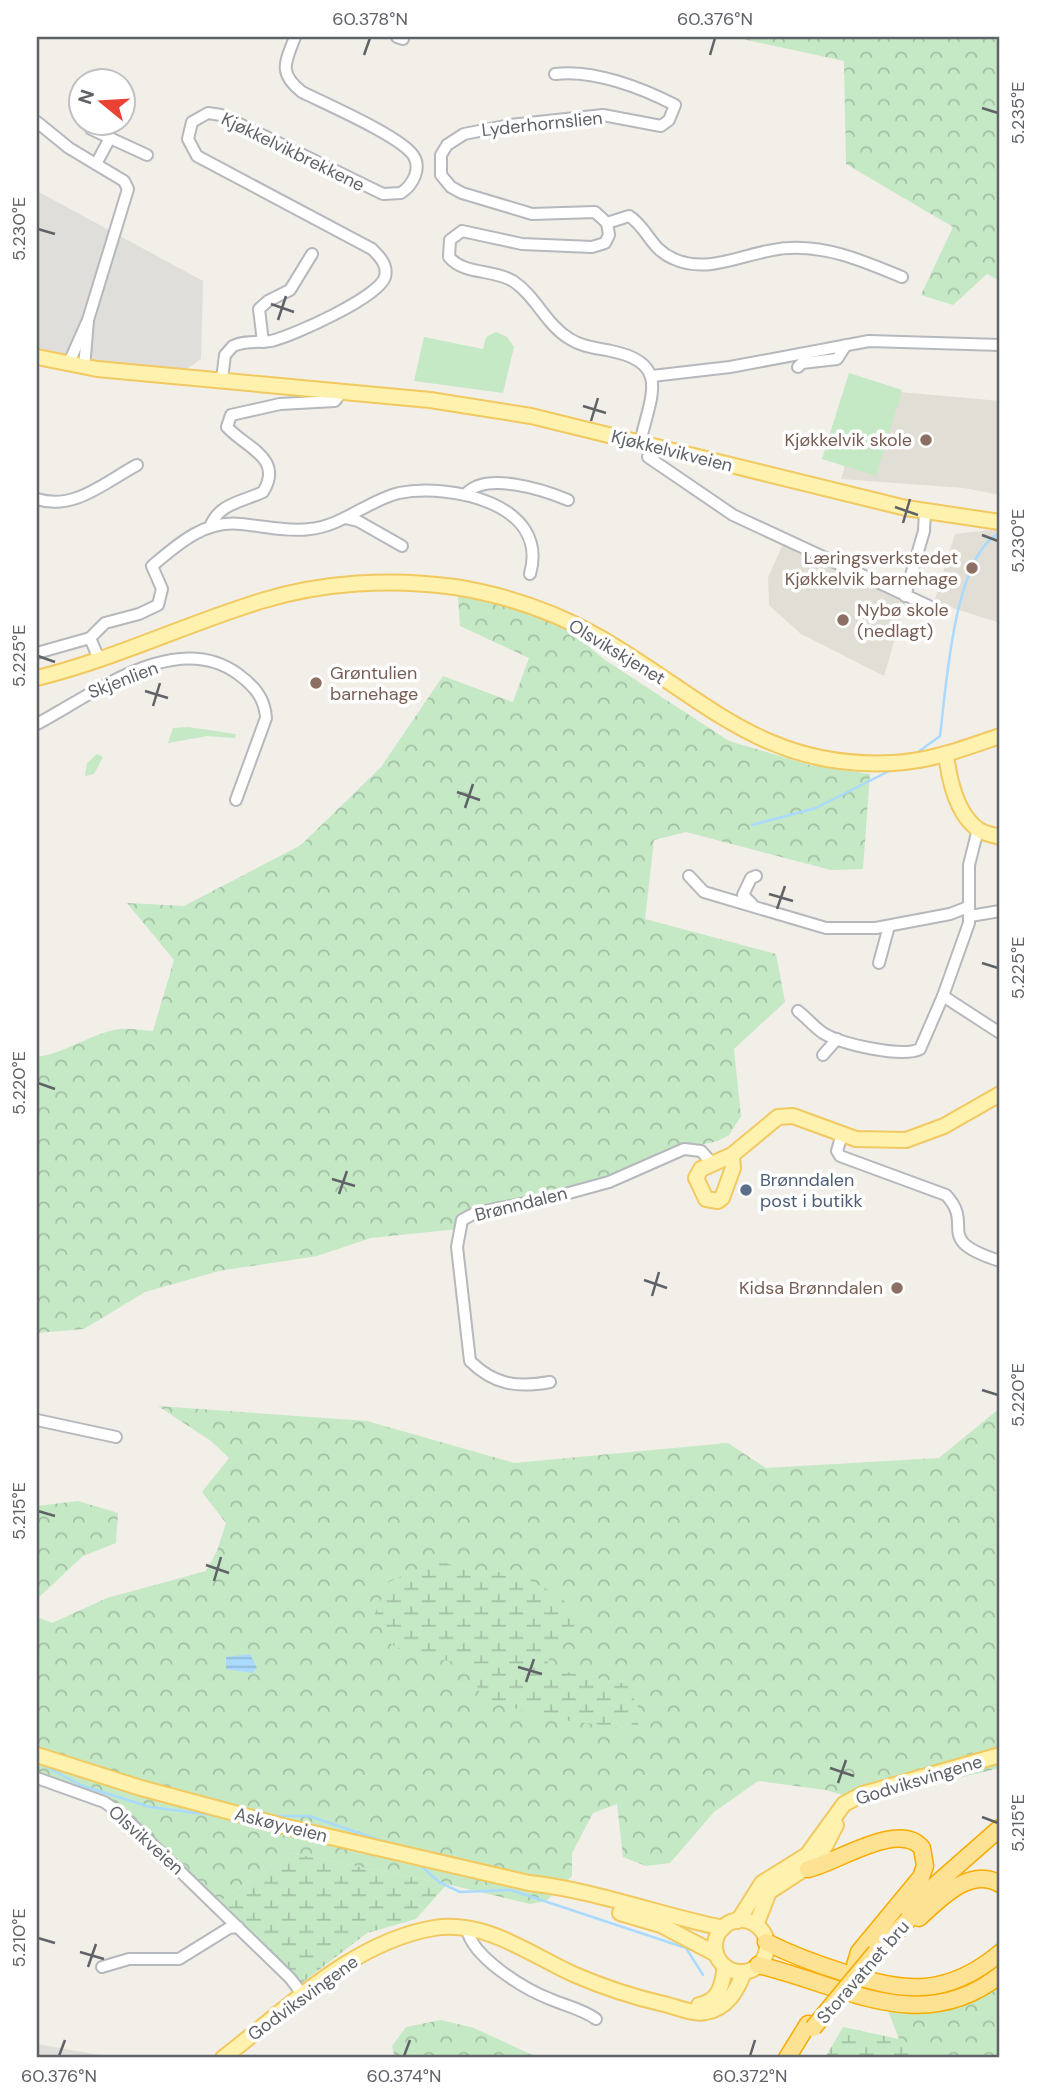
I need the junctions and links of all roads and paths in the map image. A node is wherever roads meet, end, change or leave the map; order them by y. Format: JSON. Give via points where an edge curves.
{"nodes":[{"id":1,"x":295,"y":37,"type":"edge"},
{"id":2,"x":555,"y":74,"type":"dead end"},
{"id":3,"x":37,"y":122,"type":"edge"},
{"id":4,"x":106,"y":136,"type":"edge"},
{"id":5,"x":110,"y":138,"type":"junction"},
{"id":6,"x":147,"y":155,"type":"dead end"},
{"id":7,"x":96,"y":164,"type":"junction"},
{"id":8,"x":607,"y":223,"type":"junction"},
{"id":9,"x":312,"y":254,"type":"dead end"},
{"id":10,"x":902,"y":277,"type":"dead end"},
{"id":11,"x":88,"y":320,"type":"junction"},
{"id":12,"x":263,"y":342,"type":"junction"},
{"id":13,"x":846,"y":345,"type":"junction"},
{"id":14,"x":1000,"y":345,"type":"edge"},
{"id":15,"x":37,"y":357,"type":"edge"},
{"id":16,"x":68,"y":365,"type":"junction"},
{"id":17,"x":798,"y":367,"type":"dead end"},
{"id":18,"x":84,"y":368,"type":"junction"},
{"id":19,"x":652,"y":376,"type":"junction"},
{"id":20,"x":222,"y":379,"type":"junction"},
{"id":21,"x":342,"y":391,"type":"junction"},
{"id":22,"x":640,"y":443,"type":"junction"},
{"id":23,"x":648,"y":457,"type":"dead end"},
{"id":24,"x":137,"y":465,"type":"dead end"},
{"id":25,"x":466,"y":494,"type":"junction"},
{"id":26,"x":37,"y":499,"type":"edge"},
{"id":27,"x":568,"y":500,"type":"dead end"},
{"id":28,"x":925,"y":511,"type":"junction"},
{"id":29,"x":345,"y":518,"type":"junction"},
{"id":30,"x":1000,"y":522,"type":"edge"},
{"id":31,"x":210,"y":527,"type":"junction"},
{"id":32,"x":402,"y":546,"type":"dead end"},
{"id":33,"x":530,"y":574,"type":"dead end"},
{"id":34,"x":905,"y":596,"type":"junction"},
{"id":35,"x":929,"y":606,"type":"dead end"},
{"id":36,"x":90,"y":638,"type":"junction"},
{"id":37,"x":37,"y":653,"type":"edge"},
{"id":38,"x":99,"y":659,"type":"junction"},
{"id":39,"x":37,"y":678,"type":"edge"},
{"id":40,"x":37,"y":724,"type":"edge"},
{"id":41,"x":1000,"y":736,"type":"edge"},
{"id":42,"x":946,"y":754,"type":"junction"},
{"id":43,"x":236,"y":800,"type":"dead end"},
{"id":44,"x":978,"y":829,"type":"junction"},
{"id":45,"x":1000,"y":837,"type":"edge"},
{"id":46,"x":689,"y":876,"type":"dead end"},
{"id":47,"x":756,"y":876,"type":"dead end"},
{"id":48,"x":752,"y":904,"type":"junction"},
{"id":49,"x":1000,"y":911,"type":"edge"},
{"id":50,"x":969,"y":912,"type":"junction"},
{"id":51,"x":889,"y":926,"type":"junction"},
{"id":52,"x":879,"y":962,"type":"dead end"},
{"id":53,"x":943,"y":996,"type":"junction"},
{"id":54,"x":798,"y":1011,"type":"dead end"},
{"id":55,"x":1000,"y":1033,"type":"edge"},
{"id":56,"x":837,"y":1039,"type":"junction"},
{"id":57,"x":823,"y":1055,"type":"dead end"},
{"id":58,"x":1000,"y":1094,"type":"edge"},
{"id":59,"x":842,"y":1134,"type":"junction"},
{"id":60,"x":732,"y":1154,"type":"junction"},
{"id":61,"x":712,"y":1163,"type":"junction"},
{"id":62,"x":1000,"y":1261,"type":"edge"},
{"id":63,"x":550,"y":1382,"type":"dead end"},
{"id":64,"x":37,"y":1420,"type":"edge"},
{"id":65,"x":116,"y":1437,"type":"dead end"},
{"id":66,"x":37,"y":1755,"type":"edge"},
{"id":67,"x":1000,"y":1755,"type":"edge"},
{"id":68,"x":37,"y":1778,"type":"edge"},
{"id":69,"x":839,"y":1803,"type":"junction"},
{"id":70,"x":1000,"y":1828,"type":"edge"},
{"id":71,"x":1000,"y":1840,"type":"edge"},
{"id":72,"x":808,"y":1869,"type":"junction"},
{"id":73,"x":529,"y":1883,"type":"junction"},
{"id":74,"x":1000,"y":1884,"type":"edge"},
{"id":75,"x":908,"y":1914,"type":"junction"},
{"id":76,"x":738,"y":1921,"type":"junction"},
{"id":77,"x":756,"y":1925,"type":"junction"},
{"id":78,"x":238,"y":1927,"type":"junction"},
{"id":79,"x":723,"y":1928,"type":"junction"},
{"id":80,"x":467,"y":1929,"type":"junction"},
{"id":81,"x":766,"y":1942,"type":"junction"},
{"id":82,"x":1000,"y":1946,"type":"edge"},
{"id":83,"x":1000,"y":1953,"type":"edge"},
{"id":84,"x":716,"y":1954,"type":"junction"},
{"id":85,"x":987,"y":1964,"type":"junction"},
{"id":86,"x":102,"y":1967,"type":"dead end"},
{"id":87,"x":725,"y":1967,"type":"junction"},
{"id":88,"x":751,"y":1969,"type":"junction"},
{"id":89,"x":1000,"y":1975,"type":"edge"},
{"id":90,"x":303,"y":1995,"type":"junction"},
{"id":91,"x":676,"y":2007,"type":"junction"},
{"id":92,"x":596,"y":2019,"type":"dead end"},
{"id":93,"x":811,"y":2026,"type":"junction"},
{"id":94,"x":223,"y":2058,"type":"edge"},
{"id":95,"x":787,"y":2058,"type":"edge"},
{"id":96,"x":794,"y":2058,"type":"edge"}],
"edges":[{"from":1,"to":12,"type":"street","name":"Kjøkkelvikbrekkene","via":[[285,69],[289,82],[403,145],[413,155],[416,167],[406,189],[383,194],[220,115],[208,113],[192,122],[188,139],[197,156],[372,248],[385,265],[385,277],[373,292],[283,337]]},
{"from":2,"to":8,"type":"street","name":"Lyderhornslien","via":[[582,74],[675,106],[661,126],[603,115],[474,131],[447,145],[441,155],[441,175],[451,187],[532,214],[595,212]]},
{"from":3,"to":7,"type":"street"},
{"from":4,"to":5,"type":"street"},
{"from":5,"to":6,"type":"street"},
{"from":5,"to":7,"type":"street"},
{"from":7,"to":11,"type":"street","via":[[124,181],[128,189]]},
{"from":8,"to":10,"type":"street","name":"Lyderhornslien","via":[[629,216],[660,252],[690,264],[804,248],[849,255]]},
{"from":8,"to":19,"type":"street","via":[[609,235],[596,247],[506,242],[462,231],[450,240],[449,257],[458,266],[513,281],[570,340],[637,358]]},
{"from":9,"to":12,"type":"street","via":[[290,290],[259,309]]},
{"from":11,"to":16,"type":"street"},
{"from":11,"to":18,"type":"street"},
{"from":12,"to":20,"type":"street","name":"Kjøkkelvikbrekkene","via":[[239,343],[229,349]]},
{"from":13,"to":14,"type":"street","via":[[898,340]]},
{"from":13,"to":17,"type":"street","via":[[837,359]]},
{"from":13,"to":19,"type":"street"},
{"from":15,"to":16,"type":"main road","name":"Kjøkkelvikveien"},
{"from":16,"to":18,"type":"main road","name":"Kjøkkelvikveien"},
{"from":18,"to":20,"type":"main road","name":"Kjøkkelvikveien"},
{"from":19,"to":22,"type":"street"},
{"from":20,"to":21,"type":"main road","name":"Kjøkkelvikveien"},
{"from":21,"to":22,"type":"main road","name":"Kjøkkelvikveien","via":[[531,416]]},
{"from":21,"to":31,"type":"street","name":"Kjøkkelvikveien","via":[[335,401],[280,404],[231,415],[227,427],[264,456],[270,465],[269,479],[263,492],[226,507]]},
{"from":22,"to":28,"type":"main road","name":"Kjøkkelvikveien"},
{"from":23,"to":34,"type":"street","via":[[733,515]]},
{"from":24,"to":26,"type":"street","via":[[75,500],[54,504]]},
{"from":25,"to":27,"type":"street","via":[[479,485],[519,484]]},
{"from":25,"to":29,"type":"street","via":[[398,494]]},
{"from":25,"to":33,"type":"street","via":[[497,504],[516,520],[532,553]]},
{"from":28,"to":30,"type":"main road","name":"Kjøkkelvikveien"},
{"from":28,"to":34,"type":"street","via":[[924,531]]},
{"from":29,"to":31,"type":"street","via":[[312,529],[230,523]]},
{"from":29,"to":32,"type":"street"},
{"from":31,"to":36,"type":"street","via":[[183,540],[152,566],[162,589],[158,605],[105,623]]},
{"from":34,"to":35,"type":"street"},
{"from":36,"to":37,"type":"street"},
{"from":36,"to":38,"type":"street"},
{"from":38,"to":39,"type":"main road","name":"Olsvikskjenet"},
{"from":38,"to":42,"type":"main road","name":"Olsvikskjenet","via":[[297,592],[385,582],[456,587],[541,610],[575,625],[735,727],[789,750],[874,763]]},
{"from":40,"to":43,"type":"street","name":"Skjenlien","via":[[86,693],[141,669],[189,659],[215,661],[242,677],[265,705],[266,718]]},
{"from":41,"to":42,"type":"main road","name":"Olsvikskjenet"},
{"from":42,"to":44,"type":"main road","via":[[956,798]]},
{"from":44,"to":45,"type":"main road"},
{"from":44,"to":50,"type":"street","via":[[969,865]]},
{"from":46,"to":48,"type":"street","via":[[704,892]]},
{"from":47,"to":48,"type":"street","via":[[743,895]]},
{"from":48,"to":51,"type":"street","via":[[826,928]]},
{"from":49,"to":50,"type":"street"},
{"from":50,"to":51,"type":"street"},
{"from":50,"to":53,"type":"street"},
{"from":51,"to":52,"type":"street"},
{"from":53,"to":55,"type":"street"},
{"from":53,"to":56,"type":"street","via":[[924,1044],[915,1051],[899,1053]]},
{"from":54,"to":56,"type":"street"},
{"from":56,"to":57,"type":"street"},
{"from":58,"to":59,"type":"main road","via":[[914,1139],[877,1141]]},
{"from":59,"to":60,"type":"main road","via":[[785,1116],[768,1123]]},
{"from":59,"to":62,"type":"street","via":[[840,1156],[946,1195],[955,1207],[962,1244]]},
{"from":60,"to":61,"type":"main road"},
{"from":60,"to":61,"type":"main road","via":[[733,1168],[718,1201],[706,1199],[696,1178]]},
{"from":61,"to":63,"type":"street","name":"Brønndalen","via":[[701,1151],[684,1149],[609,1182],[475,1213],[462,1220],[457,1247],[470,1361],[509,1385]]},
{"from":64,"to":65,"type":"street"},
{"from":66,"to":73,"type":"main road","name":"Askøyveien","via":[[270,1822]]},
{"from":67,"to":69,"type":"main road","name":"Godviksvingene"},
{"from":68,"to":78,"type":"street","name":"Olsvikveien","via":[[119,1811]]},
{"from":69,"to":72,"type":"main road","name":"Godviksvingene","via":[[830,1843]]},
{"from":69,"to":76,"type":"main road","name":"Godviksvingene","via":[[807,1855],[762,1883]]},
{"from":70,"to":75,"type":"highway"},
{"from":71,"to":75,"type":"highway"},
{"from":72,"to":75,"type":"highway","via":[[889,1838],[907,1837],[922,1848],[925,1866]]},
{"from":72,"to":77,"type":"main road","name":"Godviksvingene","via":[[769,1892]]},
{"from":73,"to":79,"type":"main road","name":"Askøyveien"},
{"from":73,"to":84,"type":"main road","name":"Askøyveien","via":[[661,1925]]},
{"from":74,"to":75,"type":"highway","via":[[988,1878],[965,1882]]},
{"from":75,"to":93,"type":"highway","name":"Storavatnet bru","via":[[855,1965]]},
{"from":75,"to":93,"type":"highway","name":"Storavatnet bru","bridge":true,"via":[[886,1950],[876,1952]]},
{"from":76,"to":77,"type":"main road"},
{"from":76,"to":79,"type":"main road"},
{"from":77,"to":81,"type":"main road"},
{"from":78,"to":86,"type":"street","via":[[178,1959],[130,1959]]},
{"from":78,"to":90,"type":"street","name":"Olsvikveien"},
{"from":79,"to":84,"type":"main road"},
{"from":80,"to":90,"type":"main road","name":"Godviksvingene","via":[[436,1928],[391,1941],[343,1966]]},
{"from":80,"to":91,"type":"main road","name":"Godviksvingene","via":[[504,1939],[607,1988]]},
{"from":80,"to":92,"type":"street","via":[[478,1950],[526,1988]]},
{"from":81,"to":85,"type":"highway","via":[[830,1969],[897,1987],[939,1986]]},
{"from":81,"to":88,"type":"main road","via":[[765,1954]]},
{"from":82,"to":85,"type":"highway"},
{"from":83,"to":85,"type":"highway"},
{"from":84,"to":87,"type":"main road"},
{"from":87,"to":88,"type":"main road"},
{"from":87,"to":91,"type":"main road","name":"Godviksvingene","via":[[723,1984],[714,1999]]},
{"from":88,"to":89,"type":"highway","via":[[913,2006],[963,1997]]},
{"from":88,"to":91,"type":"main road","name":"Godviksvingene","via":[[720,2007],[699,2013]]},
{"from":90,"to":94,"type":"main road","name":"Godviksvingene"},
{"from":93,"to":95,"type":"highway"},
{"from":93,"to":96,"type":"highway"}]}
